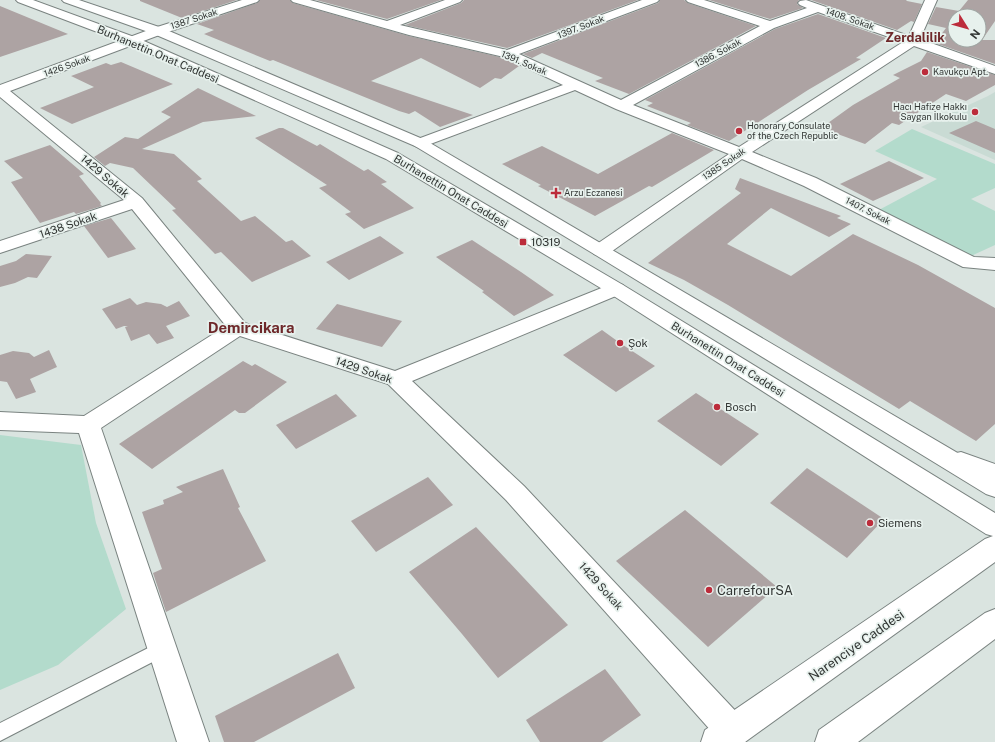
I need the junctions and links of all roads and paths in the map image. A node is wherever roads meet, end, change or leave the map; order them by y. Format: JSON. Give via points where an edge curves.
{"nodes":[{"id":1,"x":22,"y":0,"type":"edge"},
{"id":2,"x":253,"y":0,"type":"edge"},
{"id":3,"x":297,"y":0,"type":"edge"},
{"id":4,"x":456,"y":0,"type":"edge"},
{"id":5,"x":653,"y":0,"type":"edge"},
{"id":6,"x":692,"y":0,"type":"edge"},
{"id":7,"x":795,"y":0,"type":"edge"},
{"id":8,"x":931,"y":0,"type":"edge"},
{"id":9,"x":75,"y":1,"type":"edge"},
{"id":10,"x":818,"y":8,"type":"junction"},
{"id":11,"x":388,"y":25,"type":"junction"},
{"id":12,"x":770,"y":25,"type":"junction"},
{"id":13,"x":158,"y":31,"type":"junction"},
{"id":14,"x":133,"y":41,"type":"junction"},
{"id":15,"x":913,"y":41,"type":"junction"},
{"id":16,"x":508,"y":54,"type":"junction"},
{"id":17,"x":995,"y":70,"type":"edge"},
{"id":18,"x":575,"y":85,"type":"junction"},
{"id":19,"x":0,"y":90,"type":"edge"},
{"id":20,"x":620,"y":106,"type":"junction"},
{"id":21,"x":420,"y":143,"type":"junction"},
{"id":22,"x":741,"y":152,"type":"junction"},
{"id":23,"x":136,"y":202,"type":"junction"},
{"id":24,"x":0,"y":247,"type":"edge"},
{"id":25,"x":601,"y":250,"type":"junction"},
{"id":26,"x":995,"y":264,"type":"edge"},
{"id":27,"x":616,"y":289,"type":"junction"},
{"id":28,"x":238,"y":328,"type":"junction"},
{"id":29,"x":396,"y":379,"type":"junction"},
{"id":30,"x":0,"y":421,"type":"edge"},
{"id":31,"x":88,"y":425,"type":"junction"},
{"id":32,"x":938,"y":452,"type":"junction"},
{"id":33,"x":995,"y":474,"type":"edge"},
{"id":34,"x":995,"y":487,"type":"edge"},
{"id":35,"x":995,"y":526,"type":"edge"},
{"id":36,"x":995,"y":547,"type":"edge"},
{"id":37,"x":995,"y":622,"type":"edge"},
{"id":38,"x":162,"y":649,"type":"junction"},
{"id":39,"x":0,"y":732,"type":"edge"},
{"id":40,"x":725,"y":736,"type":"edge"},
{"id":41,"x":193,"y":742,"type":"edge"},
{"id":42,"x":831,"y":742,"type":"edge"}],
"edges":[{"from":1,"to":14,"type":"street","name":"Burhanettin Onat Caddesi"},
{"from":2,"to":13,"type":"street","name":"1387 Sokak"},
{"from":3,"to":11,"type":"street","name":"1391. Sokak"},
{"from":4,"to":11,"type":"street"},
{"from":5,"to":16,"type":"street","name":"1397. Sokak"},
{"from":6,"to":12,"type":"street"},
{"from":7,"to":10,"type":"street","name":"1408. Sokak"},
{"from":8,"to":15,"type":"street"},
{"from":9,"to":13,"type":"street","name":"Burhanettin Onat Caddesi"},
{"from":10,"to":12,"type":"street","name":"1386. Sokak"},
{"from":10,"to":15,"type":"street","name":"1408. Sokak"},
{"from":11,"to":16,"type":"street","name":"1391. Sokak"},
{"from":12,"to":20,"type":"street","name":"1386. Sokak"},
{"from":13,"to":14,"type":"street","name":"1387 Sokak"},
{"from":13,"to":21,"type":"street","name":"Burhanettin Onat Caddesi"},
{"from":14,"to":19,"type":"street","name":"1426 Sokak"},
{"from":14,"to":27,"type":"street","name":"Burhanettin Onat Caddesi","via":[[392,156]]},
{"from":15,"to":17,"type":"street","name":"1408. Sokak"},
{"from":15,"to":22,"type":"street","name":"1385 Sokak"},
{"from":16,"to":18,"type":"street","name":"1391. Sokak"},
{"from":18,"to":20,"type":"street","name":"1391. Sokak"},
{"from":18,"to":21,"type":"street"},
{"from":19,"to":23,"type":"street","name":"1429 Sokak"},
{"from":20,"to":22,"type":"street","name":"1391. Sokak"},
{"from":21,"to":25,"type":"street","name":"Burhanettin Onat Caddesi"},
{"from":22,"to":25,"type":"street","name":"1385 Sokak"},
{"from":22,"to":26,"type":"street","name":"1407. Sokak","via":[[810,182],[970,263]]},
{"from":23,"to":24,"type":"street","name":"1438 Sokak"},
{"from":23,"to":28,"type":"street","name":"1429 Sokak"},
{"from":25,"to":32,"type":"street","name":"Burhanettin Onat Caddesi"},
{"from":27,"to":29,"type":"street"},
{"from":27,"to":35,"type":"street","name":"Burhanettin Onat Caddesi"},
{"from":28,"to":29,"type":"street","name":"1429 Sokak"},
{"from":28,"to":31,"type":"street"},
{"from":29,"to":40,"type":"street","name":"1429 Sokak","via":[[515,492]]},
{"from":30,"to":31,"type":"street"},
{"from":31,"to":38,"type":"street"},
{"from":32,"to":33,"type":"street"},
{"from":32,"to":34,"type":"street","name":"Burhanettin Onat Caddesi"},
{"from":36,"to":40,"type":"street","name":"Narenciye Caddesi"},
{"from":37,"to":42,"type":"street"},
{"from":38,"to":39,"type":"lane"},
{"from":38,"to":41,"type":"street"}]}
